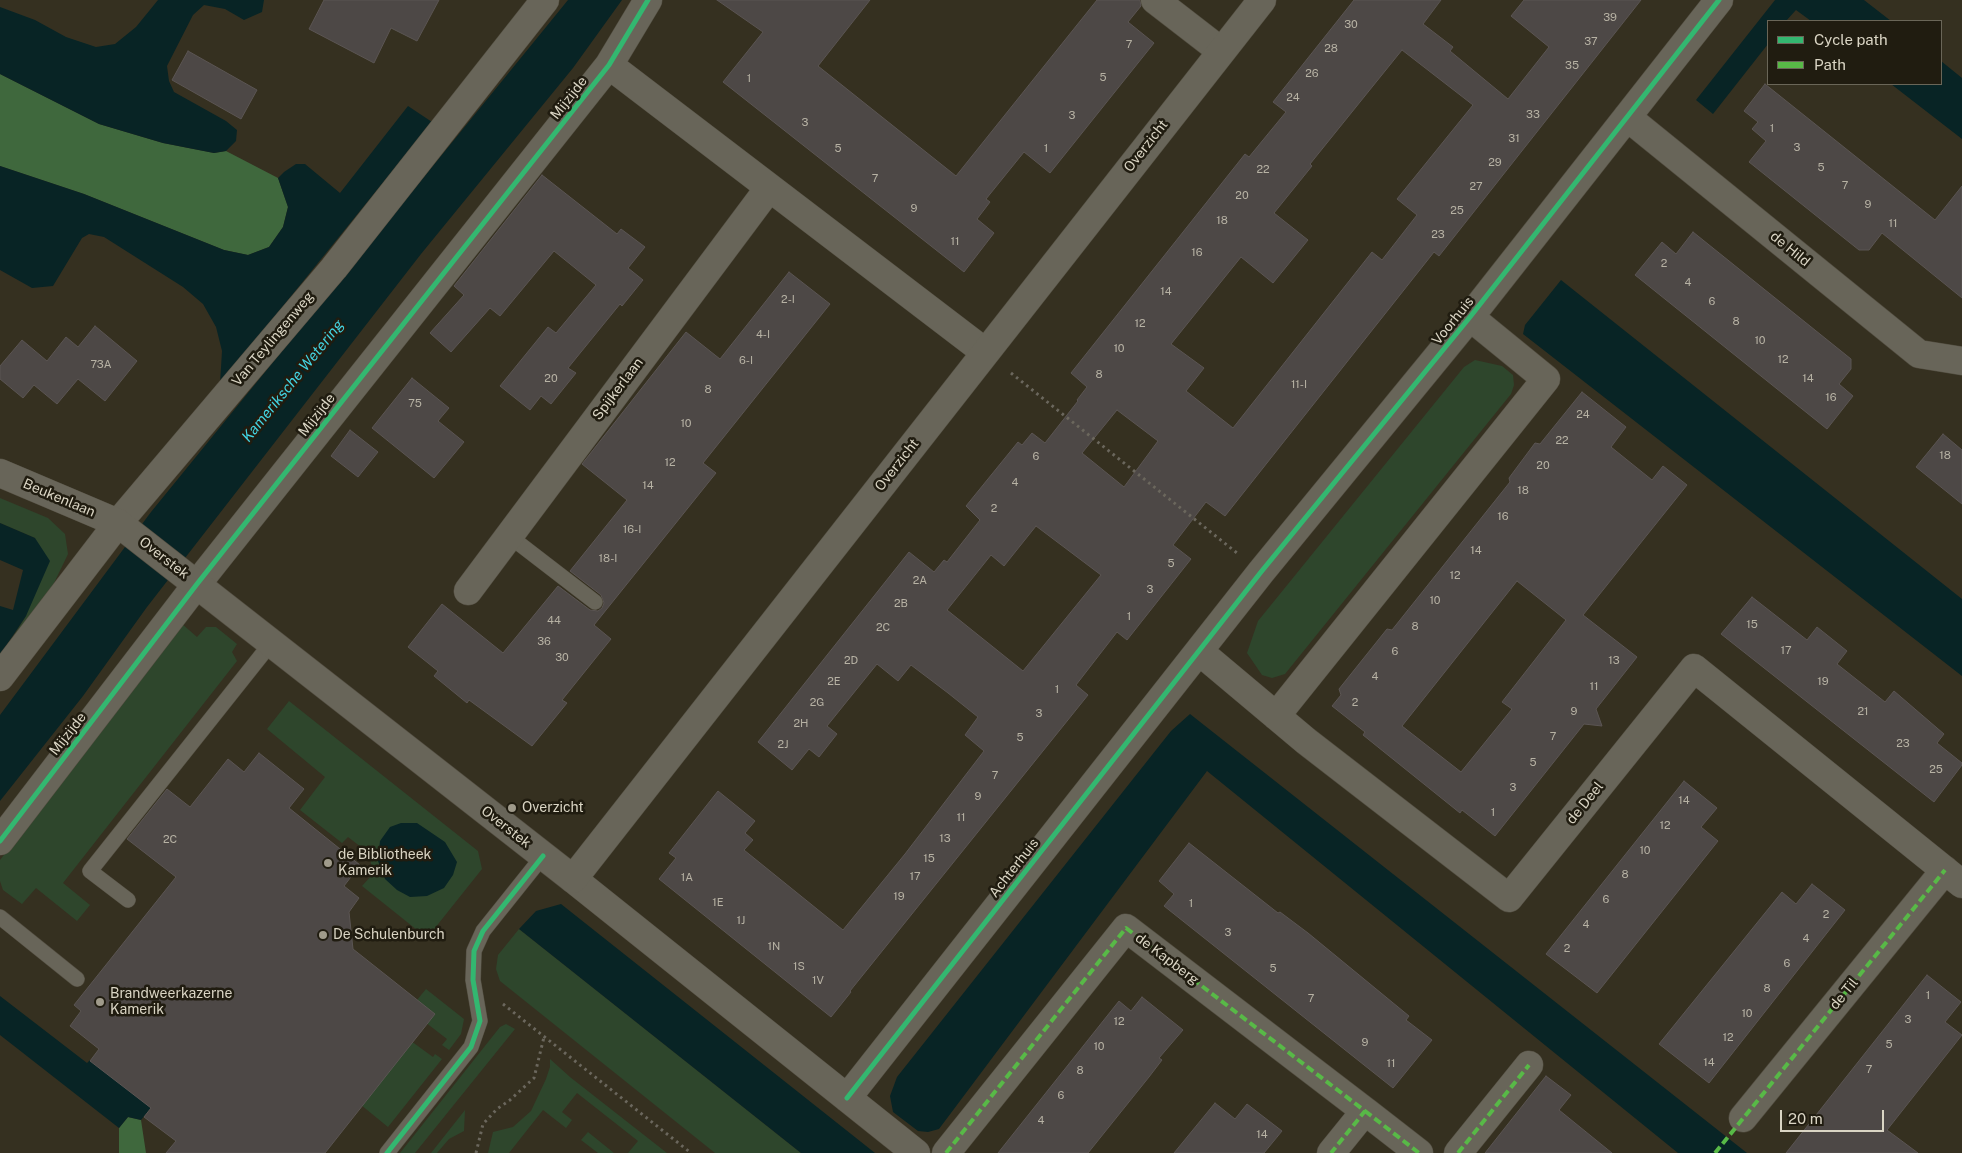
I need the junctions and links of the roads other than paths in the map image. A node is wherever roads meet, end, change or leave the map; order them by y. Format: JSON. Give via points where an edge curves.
{"nodes":[{"id":1,"x":545,"y":0,"type":"edge"},
{"id":2,"x":648,"y":0,"type":"edge"},
{"id":3,"x":1155,"y":0,"type":"edge"},
{"id":4,"x":1262,"y":0,"type":"edge"},
{"id":5,"x":1719,"y":0,"type":"edge"},
{"id":6,"x":1221,"y":50,"type":"junction"},
{"id":7,"x":609,"y":65,"type":"junction"},
{"id":8,"x":1627,"y":117,"type":"junction"},
{"id":9,"x":769,"y":188,"type":"junction"},
{"id":10,"x":1470,"y":318,"type":"junction"},
{"id":11,"x":985,"y":352,"type":"junction"},
{"id":12,"x":1962,"y":361,"type":"edge"},
{"id":13,"x":0,"y":473,"type":"edge"},
{"id":14,"x":124,"y":527,"type":"junction"},
{"id":15,"x":508,"y":535,"type":"junction"},
{"id":16,"x":193,"y":580,"type":"junction"},
{"id":17,"x":468,"y":591,"type":"dead end"},
{"id":18,"x":595,"y":602,"type":"dead end"},
{"id":19,"x":272,"y":642,"type":"junction"},
{"id":20,"x":1200,"y":652,"type":"junction"},
{"id":21,"x":0,"y":677,"type":"edge"},
{"id":22,"x":1276,"y":716,"type":"junction"},
{"id":23,"x":0,"y":841,"type":"edge"},
{"id":24,"x":543,"y":856,"type":"junction"},
{"id":25,"x":1954,"y":877,"type":"edge"},
{"id":26,"x":572,"y":879,"type":"junction"},
{"id":27,"x":128,"y":900,"type":"dead end"},
{"id":28,"x":0,"y":917,"type":"edge"},
{"id":29,"x":77,"y":980,"type":"dead end"},
{"id":30,"x":1529,"y":1065,"type":"dead end"},
{"id":31,"x":847,"y":1098,"type":"junction"},
{"id":32,"x":1365,"y":1111,"type":"junction"},
{"id":33,"x":1744,"y":1118,"type":"dead end"},
{"id":34,"x":387,"y":1153,"type":"edge"},
{"id":35,"x":916,"y":1153,"type":"edge"},
{"id":36,"x":946,"y":1153,"type":"edge"},
{"id":37,"x":1331,"y":1153,"type":"edge"},
{"id":38,"x":1419,"y":1153,"type":"edge"},
{"id":39,"x":1458,"y":1153,"type":"edge"}],
"edges":[{"from":1,"to":14,"type":"street","name":"Van Teylingenweg"},
{"from":2,"to":7,"type":"street","name":"Mijzijde"},
{"from":3,"to":6,"type":"street"},
{"from":4,"to":6,"type":"street","name":"Overzicht"},
{"from":5,"to":8,"type":"street","name":"Voorhuis"},
{"from":6,"to":11,"type":"street","name":"Overzicht"},
{"from":7,"to":9,"type":"street"},
{"from":7,"to":16,"type":"street","name":"Mijzijde"},
{"from":8,"to":10,"type":"street","name":"Voorhuis"},
{"from":8,"to":12,"type":"street","name":"de Hild","via":[[1919,354]]},
{"from":9,"to":11,"type":"street"},
{"from":9,"to":15,"type":"street","name":"Spijkerlaan"},
{"from":10,"to":20,"type":"street","name":"Voorhuis","via":[[1261,572]]},
{"from":10,"to":22,"type":"street","name":"Voorhuis","via":[[1546,379]]},
{"from":11,"to":26,"type":"street","name":"Overzicht"},
{"from":13,"to":14,"type":"street","name":"Beukenlaan"},
{"from":14,"to":16,"type":"street","name":"Overstek"},
{"from":14,"to":21,"type":"street","name":"Van Teylingenweg"},
{"from":15,"to":17,"type":"street","name":"Spijkerlaan"},
{"from":15,"to":18,"type":"lane"},
{"from":16,"to":19,"type":"street","name":"Overstek"},
{"from":16,"to":23,"type":"street","name":"Mijzijde"},
{"from":19,"to":24,"type":"street","name":"Overstek"},
{"from":19,"to":27,"type":"lane","via":[[90,871]]},
{"from":20,"to":22,"type":"street","name":"de Deel"},
{"from":20,"to":31,"type":"street","name":"Achterhuis"},
{"from":22,"to":25,"type":"street","name":"de Deel","via":[[1509,898],[1694,668]]},
{"from":24,"to":26,"type":"street","name":"Overstek"},
{"from":24,"to":34,"type":"lane","via":[[483,931],[474,951],[480,1021],[471,1047]]},
{"from":25,"to":33,"type":"street","name":"de Til"},
{"from":26,"to":31,"type":"street","name":"Overstek"},
{"from":28,"to":29,"type":"lane"},
{"from":30,"to":39,"type":"street"},
{"from":31,"to":35,"type":"street","name":"Overstek"},
{"from":32,"to":36,"type":"street","name":"de Kapberg","via":[[1126,928]]},
{"from":32,"to":37,"type":"street"},
{"from":32,"to":38,"type":"street","name":"de Kapberg"}]}
